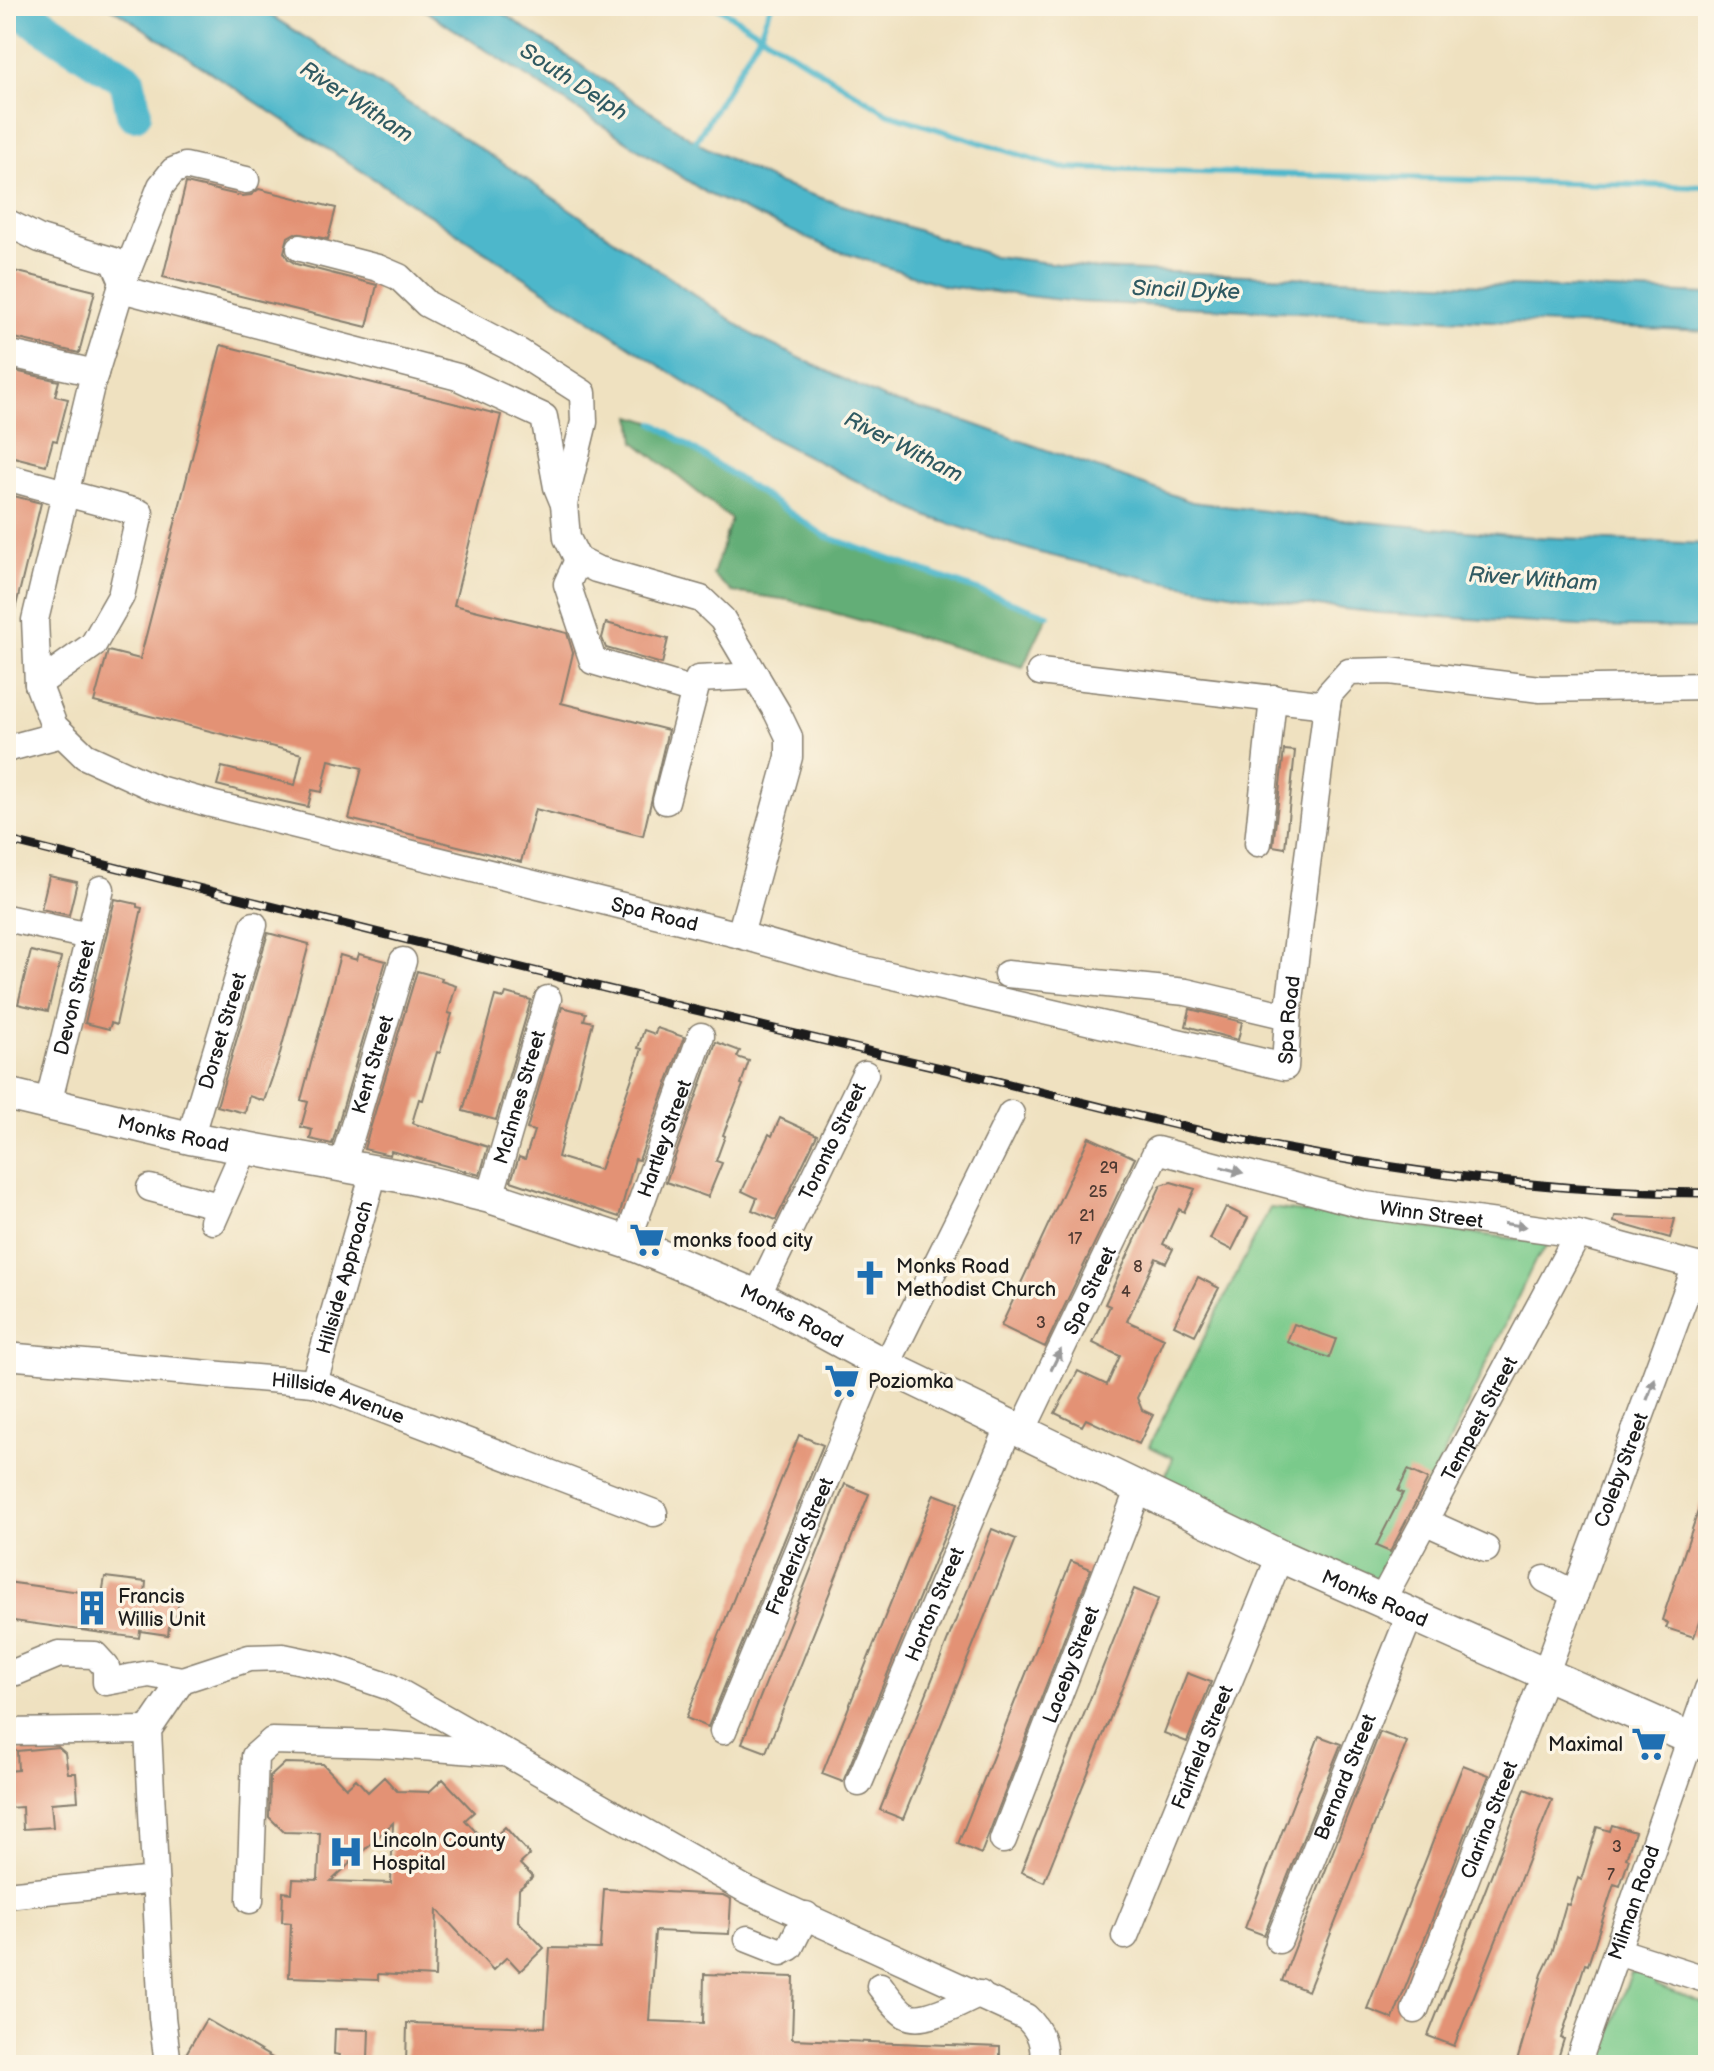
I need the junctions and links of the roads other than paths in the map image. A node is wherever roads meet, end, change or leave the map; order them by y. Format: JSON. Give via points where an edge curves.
{"nodes":[{"id":1,"x":246,"y":180,"type":"dead end"},
{"id":2,"x":6,"y":222,"type":"edge"},
{"id":3,"x":300,"y":248,"type":"dead end"},
{"id":4,"x":122,"y":286,"type":"junction"},
{"id":5,"x":6,"y":353,"type":"edge"},
{"id":6,"x":95,"y":373,"type":"junction"},
{"id":7,"x":6,"y":477,"type":"edge"},
{"id":8,"x":65,"y":495,"type":"junction"},
{"id":9,"x":564,"y":504,"type":"junction"},
{"id":10,"x":578,"y":560,"type":"junction"},
{"id":11,"x":1040,"y":672,"type":"dead end"},
{"id":12,"x":756,"y":676,"type":"junction"},
{"id":13,"x":38,"y":684,"type":"junction"},
{"id":14,"x":1708,"y":686,"type":"edge"},
{"id":15,"x":694,"y":691,"type":"junction"},
{"id":16,"x":1273,"y":698,"type":"junction"},
{"id":17,"x":1327,"y":705,"type":"junction"},
{"id":18,"x":62,"y":734,"type":"junction"},
{"id":19,"x":6,"y":749,"type":"edge"},
{"id":20,"x":666,"y":801,"type":"dead end"},
{"id":21,"x":1258,"y":843,"type":"dead end"},
{"id":22,"x":101,"y":889,"type":"dead end"},
{"id":23,"x":6,"y":918,"type":"edge"},
{"id":24,"x":254,"y":925,"type":"dead end"},
{"id":25,"x":740,"y":935,"type":"junction"},
{"id":26,"x":89,"y":936,"type":"junction"},
{"id":27,"x":403,"y":961,"type":"dead end"},
{"id":28,"x":1007,"y":974,"type":"dead end"},
{"id":29,"x":548,"y":999,"type":"dead end"},
{"id":30,"x":1288,"y":1016,"type":"junction"},
{"id":31,"x":701,"y":1036,"type":"dead end"},
{"id":32,"x":865,"y":1074,"type":"dead end"},
{"id":33,"x":6,"y":1094,"type":"edge"},
{"id":34,"x":48,"y":1104,"type":"junction"},
{"id":35,"x":1011,"y":1114,"type":"dead end"},
{"id":36,"x":190,"y":1138,"type":"junction"},
{"id":37,"x":245,"y":1148,"type":"junction"},
{"id":38,"x":1157,"y":1150,"type":"joint"},
{"id":39,"x":342,"y":1166,"type":"junction"},
{"id":40,"x":374,"y":1172,"type":"junction"},
{"id":41,"x":150,"y":1188,"type":"dead end"},
{"id":42,"x":490,"y":1197,"type":"junction"},
{"id":43,"x":1578,"y":1234,"type":"junction"},
{"id":44,"x":627,"y":1242,"type":"junction"},
{"id":45,"x":1702,"y":1268,"type":"edge"},
{"id":46,"x":757,"y":1296,"type":"junction"},
{"id":47,"x":6,"y":1356,"type":"edge"},
{"id":48,"x":881,"y":1363,"type":"junction"},
{"id":49,"x":314,"y":1383,"type":"junction"},
{"id":50,"x":1016,"y":1428,"type":"junction"},
{"id":51,"x":1139,"y":1488,"type":"junction"},
{"id":52,"x":654,"y":1513,"type":"dead end"},
{"id":53,"x":1424,"y":1521,"type":"junction"},
{"id":54,"x":1486,"y":1549,"type":"dead end"},
{"id":55,"x":1280,"y":1556,"type":"junction"},
{"id":56,"x":1545,"y":1579,"type":"dead end"},
{"id":57,"x":1575,"y":1594,"type":"junction"},
{"id":58,"x":1381,"y":1602,"type":"junction"},
{"id":59,"x":1410,"y":1615,"type":"junction"},
{"id":60,"x":16,"y":1672,"type":"dead end"},
{"id":61,"x":1546,"y":1672,"type":"junction"},
{"id":62,"x":182,"y":1680,"type":"junction"},
{"id":63,"x":1708,"y":1689,"type":"edge"},
{"id":64,"x":148,"y":1730,"type":"junction"},
{"id":65,"x":723,"y":1731,"type":"dead end"},
{"id":66,"x":6,"y":1732,"type":"edge"},
{"id":67,"x":1700,"y":1742,"type":"edge"},
{"id":68,"x":505,"y":1754,"type":"junction"},
{"id":69,"x":859,"y":1783,"type":"dead end"},
{"id":70,"x":1003,"y":1840,"type":"dead end"},
{"id":71,"x":155,"y":1880,"type":"junction"},
{"id":72,"x":6,"y":1895,"type":"edge"},
{"id":73,"x":250,"y":1900,"type":"dead end"},
{"id":74,"x":806,"y":1915,"type":"junction"},
{"id":75,"x":1125,"y":1936,"type":"dead end"},
{"id":76,"x":748,"y":1939,"type":"dead end"},
{"id":77,"x":1279,"y":1940,"type":"dead end"},
{"id":78,"x":1617,"y":1951,"type":"junction"},
{"id":79,"x":1708,"y":1980,"type":"edge"},
{"id":80,"x":880,"y":1986,"type":"dead end"},
{"id":81,"x":980,"y":1994,"type":"junction"},
{"id":82,"x":1415,"y":2010,"type":"dead end"},
{"id":83,"x":1044,"y":2055,"type":"edge"},
{"id":84,"x":168,"y":2065,"type":"edge"},
{"id":85,"x":1577,"y":2065,"type":"edge"}],
"edges":[{"from":1,"to":4,"type":"street","via":[[185,166],[173,171],[161,186]]},
{"from":2,"to":4,"type":"street","via":[[40,239],[114,261]]},
{"from":3,"to":9,"type":"street","via":[[399,277],[427,304],[583,393],[584,422]]},
{"from":4,"to":6,"type":"street"},
{"from":4,"to":9,"type":"street","via":[[458,377],[544,417]]},
{"from":5,"to":6,"type":"street"},
{"from":6,"to":8,"type":"street"},
{"from":7,"to":8,"type":"street"},
{"from":8,"to":13,"type":"street","via":[[35,620]]},
{"from":8,"to":13,"type":"street","via":[[140,513],[121,596],[93,645]]},
{"from":9,"to":10,"type":"street","via":[[567,538]]},
{"from":10,"to":12,"type":"street","via":[[701,599],[722,619]]},
{"from":10,"to":15,"type":"street","via":[[567,584],[593,661]]},
{"from":11,"to":16,"type":"street"},
{"from":12,"to":15,"type":"street","via":[[698,679]]},
{"from":12,"to":25,"type":"street","via":[[789,737],[789,757]]},
{"from":13,"to":18,"type":"street"},
{"from":14,"to":17,"type":"street","name":"Spa Road","via":[[1540,689],[1389,671],[1349,672],[1329,694]]},
{"from":15,"to":20,"type":"street"},
{"from":16,"to":17,"type":"street"},
{"from":16,"to":21,"type":"street"},
{"from":17,"to":30,"type":"street","name":"Spa Road"},
{"from":18,"to":19,"type":"street"},
{"from":18,"to":25,"type":"street","name":"Spa Road","via":[[85,756],[155,788]]},
{"from":22,"to":26,"type":"street","name":"Devon Street"},
{"from":23,"to":26,"type":"street"},
{"from":24,"to":36,"type":"street","name":"Dorset Street"},
{"from":25,"to":30,"type":"street","name":"Spa Road","via":[[842,964],[1285,1067]]},
{"from":26,"to":34,"type":"street","name":"Devon Street"},
{"from":27,"to":39,"type":"street","name":"Kent Street"},
{"from":28,"to":30,"type":"street","via":[[1186,992]]},
{"from":29,"to":42,"type":"street","name":"McInnes Street"},
{"from":31,"to":44,"type":"street","name":"Hartley Street"},
{"from":32,"to":46,"type":"street","name":"Toronto Street"},
{"from":33,"to":34,"type":"main road","name":"Monks Road"},
{"from":34,"to":36,"type":"main road","name":"Monks Road"},
{"from":35,"to":48,"type":"street","name":"Frederick Street"},
{"from":36,"to":37,"type":"main road","name":"Monks Road"},
{"from":37,"to":39,"type":"main road","name":"Monks Road"},
{"from":37,"to":41,"type":"street","via":[[216,1213]]},
{"from":38,"to":43,"type":"street","name":"Winn Street","one_way":true,"via":[[1365,1205]]},
{"from":50,"to":38,"type":"street","name":"Spa Street","one_way":true},
{"from":39,"to":40,"type":"main road","name":"Monks Road"},
{"from":40,"to":42,"type":"main road","name":"Monks Road"},
{"from":40,"to":49,"type":"street","name":"Hillside Approach"},
{"from":42,"to":44,"type":"main road","name":"Monks Road"},
{"from":43,"to":45,"type":"street","name":"Winn Street"},
{"from":43,"to":53,"type":"street","name":"Tempest Street"},
{"from":44,"to":46,"type":"main road","name":"Monks Road"},
{"from":57,"to":45,"type":"street","name":"Coleby Street","one_way":true},
{"from":46,"to":48,"type":"main road","name":"Monks Road"},
{"from":47,"to":49,"type":"street","name":"Hillside Avenue"},
{"from":48,"to":50,"type":"main road","name":"Monks Road"},
{"from":48,"to":65,"type":"street","name":"Frederick Street"},
{"from":49,"to":52,"type":"street","name":"Hillside Avenue"},
{"from":50,"to":51,"type":"main road","name":"Monks Road"},
{"from":50,"to":69,"type":"street","name":"Horton Street"},
{"from":51,"to":55,"type":"main road","name":"Monks Road"},
{"from":51,"to":70,"type":"street","name":"Laceby Street"},
{"from":53,"to":54,"type":"street"},
{"from":53,"to":58,"type":"street","name":"Tempest Street"},
{"from":55,"to":58,"type":"main road","name":"Monks Road"},
{"from":55,"to":75,"type":"street","name":"Fairfield Street"},
{"from":56,"to":57,"type":"street"},
{"from":57,"to":61,"type":"street","name":"Coleby Street"},
{"from":58,"to":59,"type":"main road","name":"Monks Road"},
{"from":59,"to":61,"type":"main road","name":"Monks Road"},
{"from":59,"to":77,"type":"street","name":"Bernard Street"},
{"from":60,"to":62,"type":"street","via":[[59,1654],[95,1655],[106,1667],[106,1682],[149,1674]]},
{"from":61,"to":67,"type":"main road","name":"Monks Road"},
{"from":61,"to":82,"type":"street","name":"Clarina Street"},
{"from":62,"to":64,"type":"street"},
{"from":62,"to":68,"type":"street","via":[[249,1658],[283,1657],[331,1667],[390,1687]]},
{"from":63,"to":67,"type":"street","name":"Milman Road"},
{"from":64,"to":66,"type":"street"},
{"from":64,"to":71,"type":"street"},
{"from":67,"to":78,"type":"street","name":"Milman Road"},
{"from":68,"to":73,"type":"street","via":[[272,1741],[255,1756]]},
{"from":68,"to":74,"type":"street","via":[[745,1889]]},
{"from":71,"to":72,"type":"street"},
{"from":71,"to":84,"type":"street"},
{"from":74,"to":76,"type":"street","via":[[790,1947],[781,1952]]},
{"from":74,"to":81,"type":"street"},
{"from":78,"to":79,"type":"street"},
{"from":78,"to":85,"type":"street","name":"Milman Road"},
{"from":80,"to":81,"type":"street","via":[[903,2014],[913,2018]]},
{"from":81,"to":83,"type":"street","via":[[1026,2017],[1038,2029]]}]}
